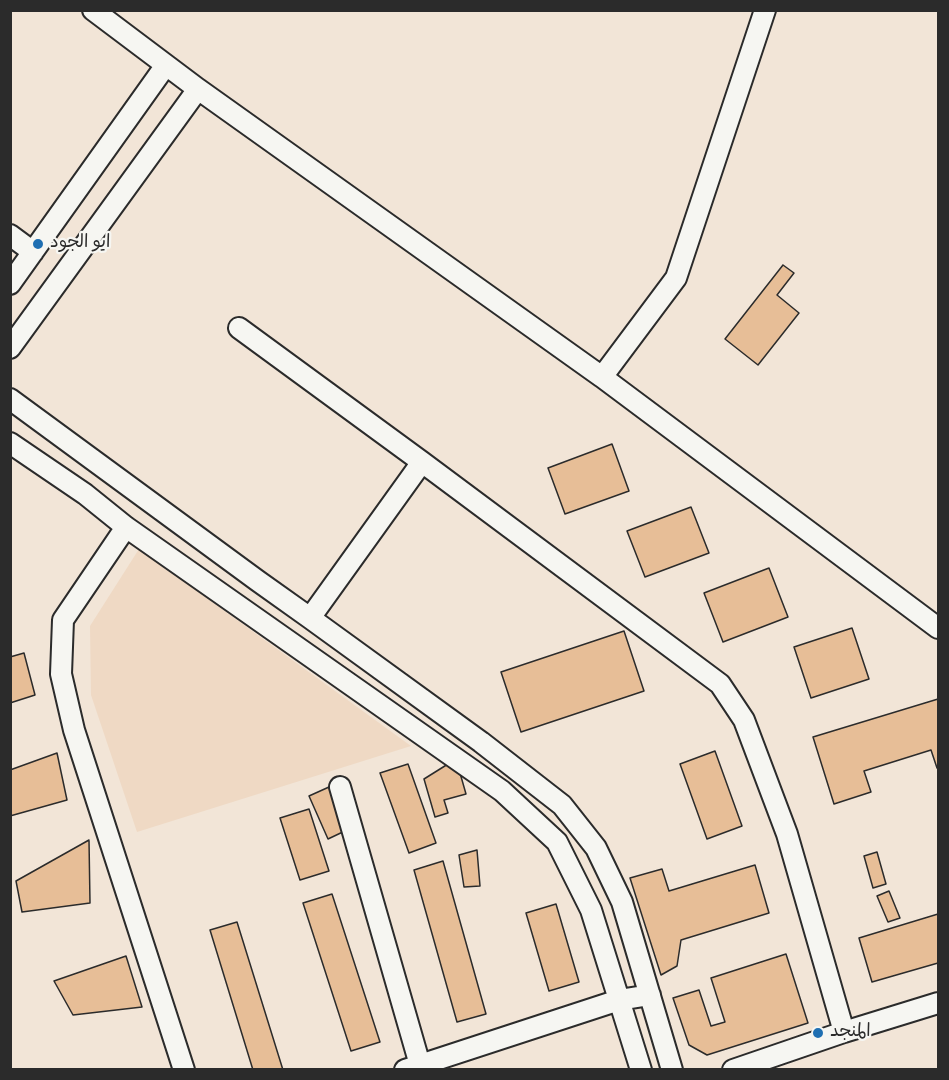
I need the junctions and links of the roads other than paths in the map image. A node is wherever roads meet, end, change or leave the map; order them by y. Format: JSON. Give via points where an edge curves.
{"nodes":[{"id":1,"x":93,"y":10,"type":"edge"},
{"id":2,"x":765,"y":10,"type":"edge"},
{"id":3,"x":166,"y":65,"type":"junction"},
{"id":4,"x":198,"y":89,"type":"junction"},
{"id":5,"x":10,"y":235,"type":"edge"},
{"id":6,"x":33,"y":252,"type":"junction"},
{"id":7,"x":10,"y":284,"type":"edge"},
{"id":8,"x":239,"y":328,"type":"dead end"},
{"id":9,"x":10,"y":348,"type":"edge"},
{"id":10,"x":602,"y":377,"type":"junction"},
{"id":11,"x":10,"y":399,"type":"edge"},
{"id":12,"x":10,"y":443,"type":"edge"},
{"id":13,"x":422,"y":462,"type":"junction"},
{"id":14,"x":126,"y":527,"type":"junction"},
{"id":15,"x":310,"y":618,"type":"junction"},
{"id":16,"x":939,"y":628,"type":"edge"},
{"id":17,"x":340,"y":787,"type":"dead end"},
{"id":18,"x":650,"y":995,"type":"junction"},
{"id":19,"x":620,"y":1000,"type":"junction"},
{"id":20,"x":939,"y":1003,"type":"edge"},
{"id":21,"x":844,"y":1032,"type":"junction"},
{"id":22,"x":412,"y":1067,"type":"edge"},
{"id":23,"x":184,"y":1070,"type":"edge"},
{"id":24,"x":641,"y":1070,"type":"edge"},
{"id":25,"x":672,"y":1070,"type":"edge"},
{"id":26,"x":733,"y":1070,"type":"edge"}],
"edges":[{"from":1,"to":3,"type":"street"},
{"from":2,"to":10,"type":"street","via":[[676,278]]},
{"from":3,"to":4,"type":"street"},
{"from":3,"to":6,"type":"street"},
{"from":4,"to":9,"type":"street"},
{"from":4,"to":10,"type":"street"},
{"from":5,"to":6,"type":"street"},
{"from":6,"to":7,"type":"street"},
{"from":8,"to":13,"type":"street"},
{"from":10,"to":16,"type":"street"},
{"from":11,"to":15,"type":"street"},
{"from":12,"to":14,"type":"street"},
{"from":13,"to":15,"type":"street"},
{"from":13,"to":21,"type":"street","via":[[720,684],[744,720],[788,834]]},
{"from":14,"to":19,"type":"street","via":[[502,791],[557,842],[591,910]]},
{"from":14,"to":23,"type":"street","via":[[63,620],[61,674],[74,730]]},
{"from":15,"to":18,"type":"street","via":[[561,805],[596,848],[622,902]]},
{"from":17,"to":22,"type":"street"},
{"from":18,"to":19,"type":"street"},
{"from":18,"to":25,"type":"street"},
{"from":19,"to":22,"type":"street"},
{"from":19,"to":24,"type":"street"},
{"from":20,"to":21,"type":"street"},
{"from":21,"to":26,"type":"street"}]}
